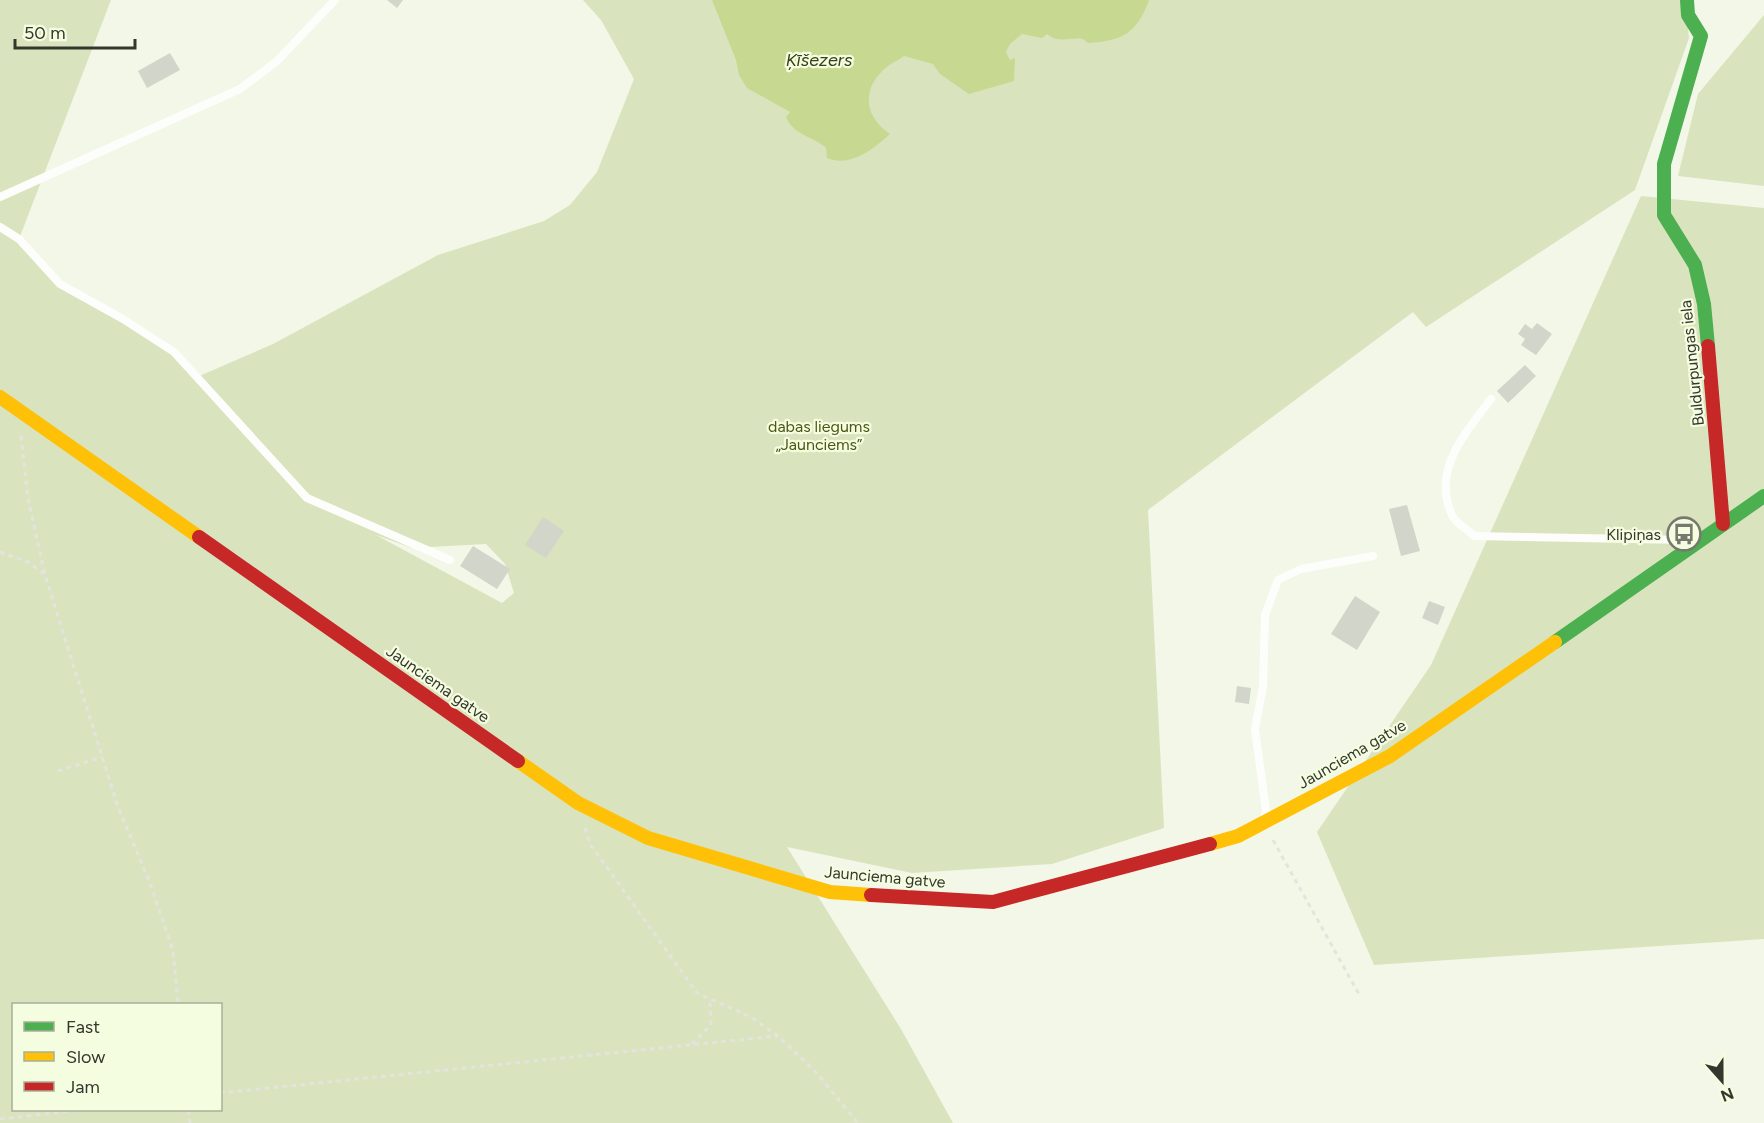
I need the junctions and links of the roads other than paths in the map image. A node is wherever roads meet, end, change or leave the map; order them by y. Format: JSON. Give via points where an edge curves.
{"nodes":[{"id":1,"x":334,"y":0,"type":"edge"},
{"id":2,"x":1687,"y":0,"type":"edge"},
{"id":3,"x":0,"y":197,"type":"edge"},
{"id":4,"x":0,"y":227,"type":"edge"},
{"id":5,"x":0,"y":397,"type":"edge"},
{"id":6,"x":1491,"y":399,"type":"dead end"},
{"id":7,"x":1764,"y":496,"type":"edge"},
{"id":8,"x":1723,"y":524,"type":"junction"},
{"id":9,"x":1700,"y":540,"type":"junction"},
{"id":10,"x":1373,"y":556,"type":"dead end"},
{"id":11,"x":450,"y":560,"type":"dead end"},
{"id":12,"x":1264,"y":822,"type":"junction"}],
"edges":[{"from":1,"to":3,"type":"lane","via":[[277,62],[240,89]]},
{"from":2,"to":8,"type":"main road","name":"Buldurpungas iela","via":[[1688,15],[1701,36],[1664,164],[1664,215],[1695,265],[1704,304]]},
{"from":4,"to":11,"type":"lane","via":[[19,239],[60,284],[174,352],[307,498]]},
{"from":5,"to":12,"type":"main road","name":"Jaunciema gatve","via":[[578,803],[648,838],[830,892],[993,902],[1238,836]]},
{"from":6,"to":9,"type":"lane","via":[[1457,445],[1444,479],[1453,518],[1474,536]]},
{"from":7,"to":8,"type":"main road","name":"Jaunciema gatve"},
{"from":8,"to":9,"type":"main road","name":"Jaunciema gatve"},
{"from":9,"to":12,"type":"main road","name":"Jaunciema gatve","via":[[1390,756]]},
{"from":10,"to":12,"type":"lane","via":[[1301,569],[1278,580],[1264,615],[1263,686],[1255,729],[1266,811]]}]}
